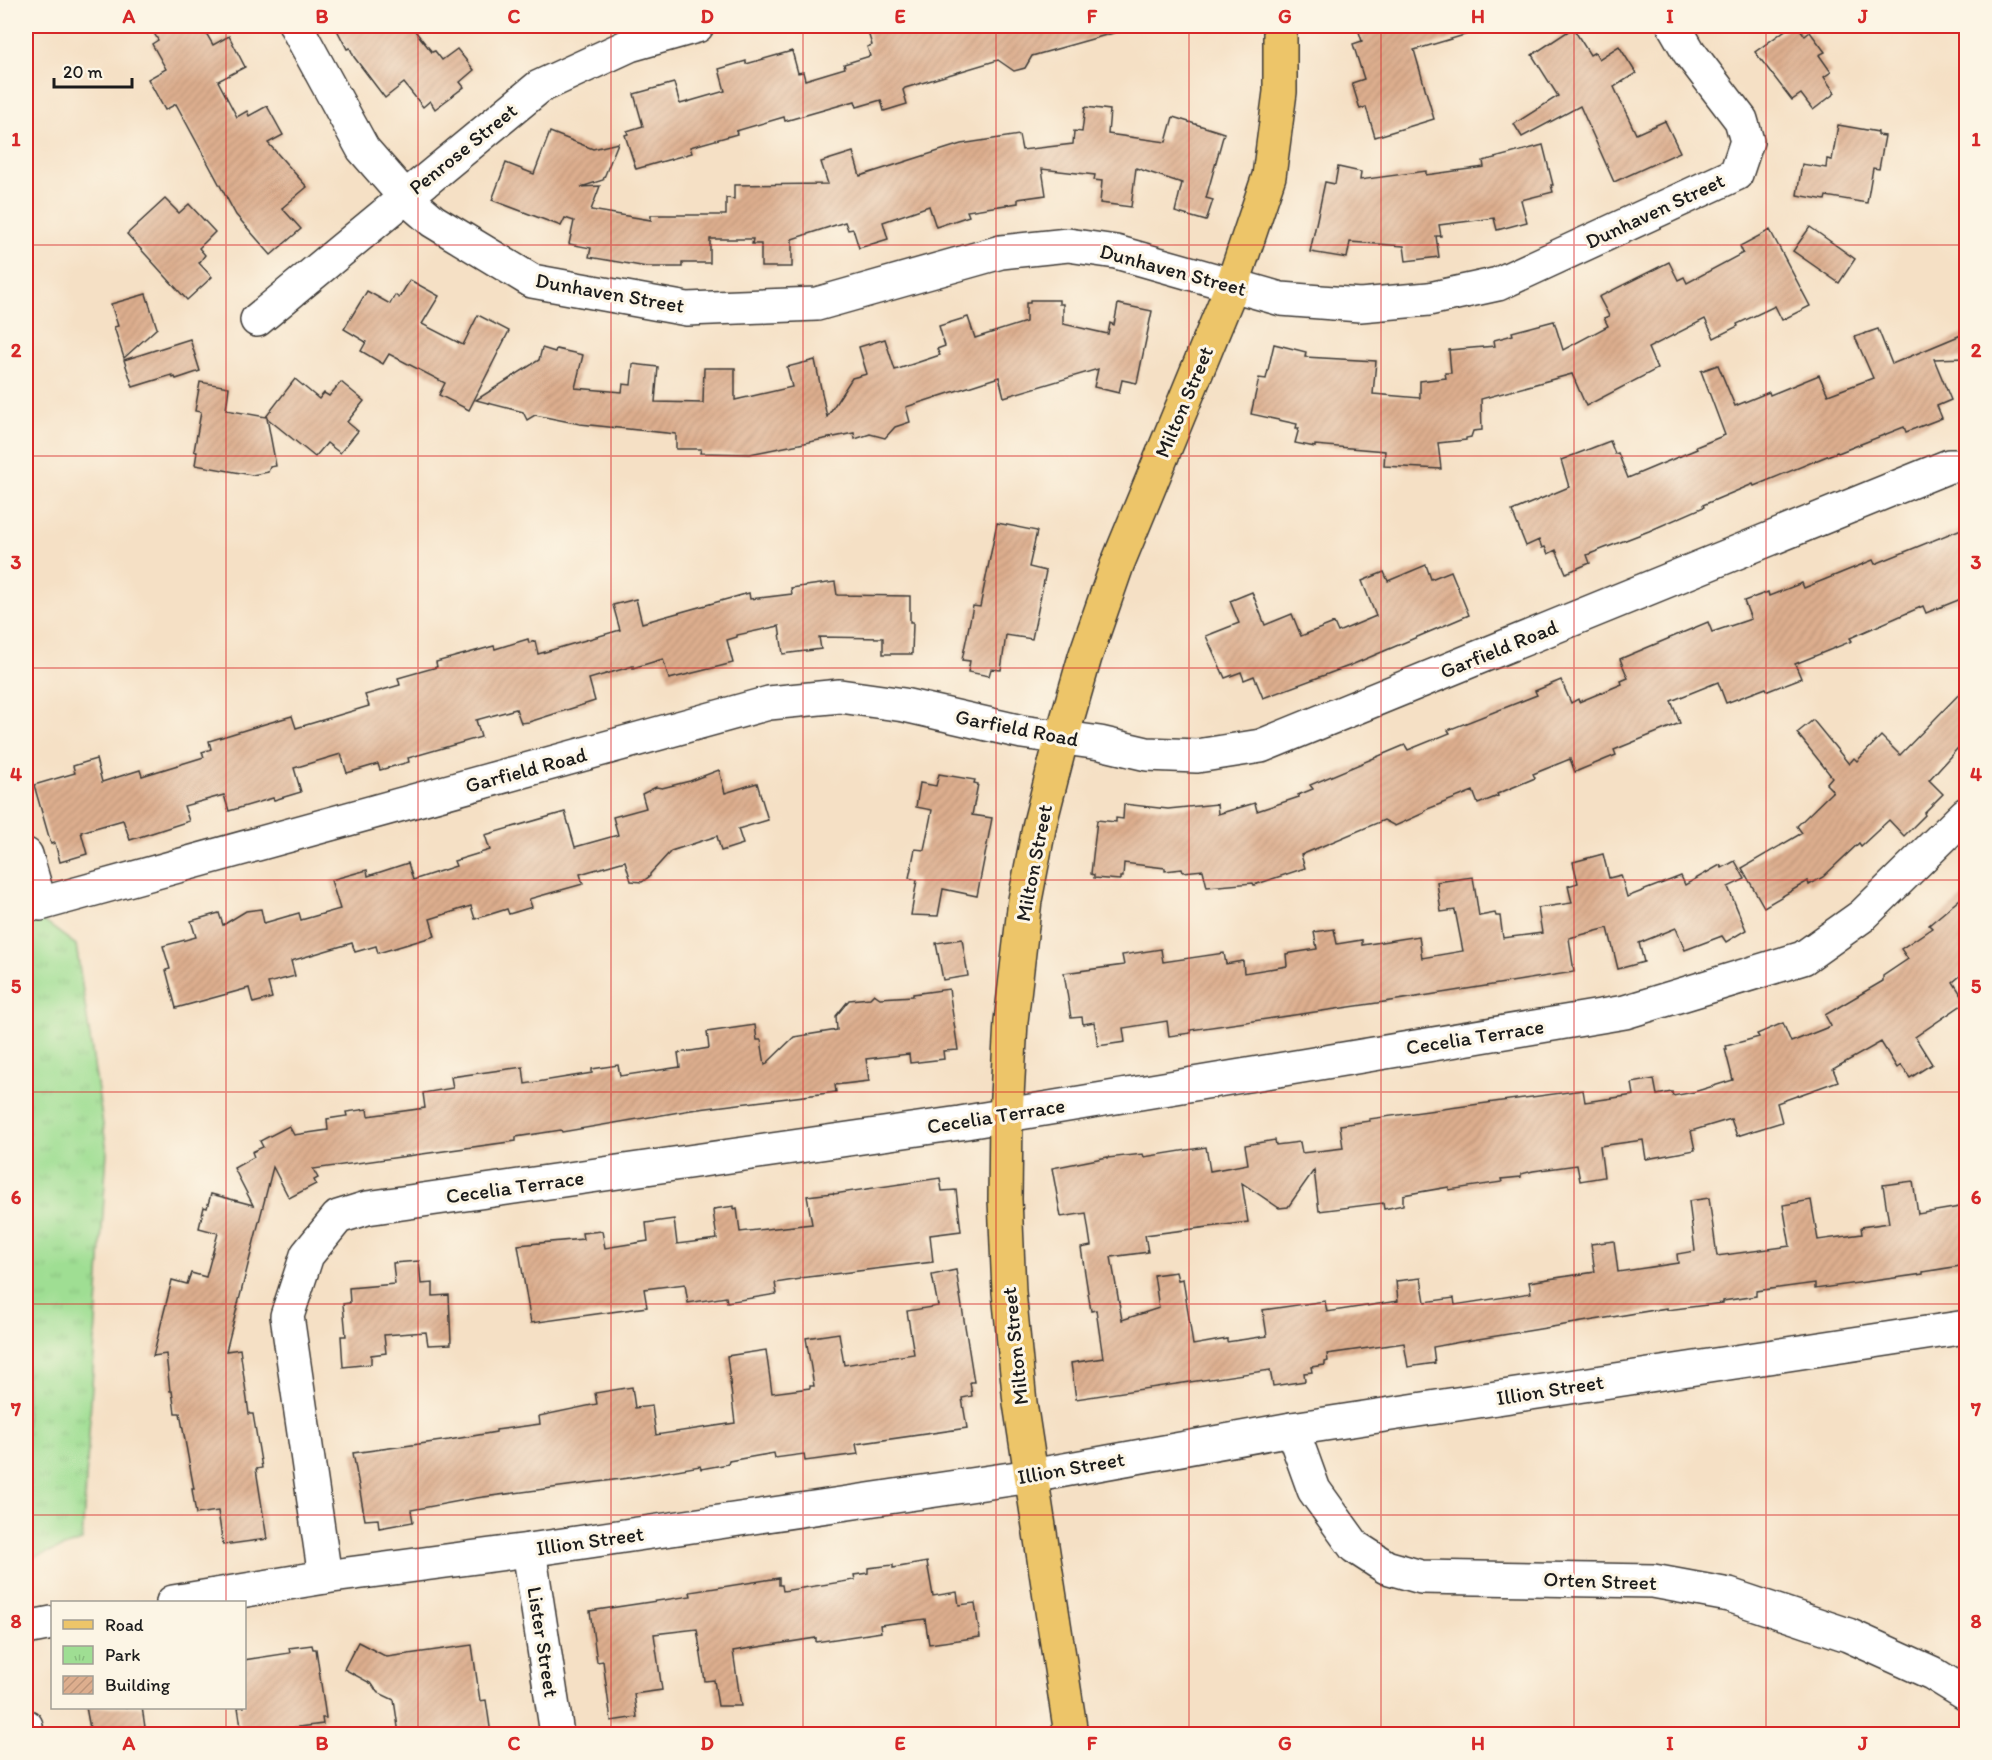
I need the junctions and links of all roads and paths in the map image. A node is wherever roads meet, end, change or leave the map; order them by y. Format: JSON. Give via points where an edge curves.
{"nodes":[{"id":1,"x":296,"y":26,"type":"edge"},
{"id":2,"x":697,"y":26,"type":"edge"},
{"id":3,"x":1280,"y":26,"type":"edge"},
{"id":4,"x":1674,"y":26,"type":"edge"},
{"id":5,"x":405,"y":197,"type":"junction"},
{"id":6,"x":1232,"y":286,"type":"junction"},
{"id":7,"x":257,"y":320,"type":"dead end"},
{"id":8,"x":1966,"y":466,"type":"edge"},
{"id":9,"x":1062,"y":737,"type":"junction"},
{"id":10,"x":1966,"y":814,"type":"edge"},
{"id":11,"x":26,"y":855,"type":"edge"},
{"id":12,"x":1005,"y":1115,"type":"junction"},
{"id":13,"x":1966,"y":1327,"type":"edge"},
{"id":14,"x":1292,"y":1429,"type":"junction"},
{"id":15,"x":1031,"y":1476,"type":"junction"},
{"id":16,"x":529,"y":1550,"type":"junction"},
{"id":17,"x":326,"y":1577,"type":"junction"},
{"id":18,"x":180,"y":1601,"type":"edge"},
{"id":19,"x":51,"y":1623,"type":"edge"},
{"id":20,"x":26,"y":1628,"type":"edge"},
{"id":21,"x":1966,"y":1694,"type":"edge"},
{"id":22,"x":26,"y":1726,"type":"edge"},
{"id":23,"x":27,"y":1734,"type":"edge"},
{"id":24,"x":557,"y":1734,"type":"edge"},
{"id":25,"x":1071,"y":1734,"type":"edge"}],
"edges":[{"from":1,"to":5,"type":"street","name":"Dunhaven Street","via":[[363,149]]},
{"from":2,"to":5,"type":"street","name":"Penrose Street","via":[[630,45],[539,87]]},
{"from":3,"to":6,"type":"main road","name":"Milton Street","via":[[1280,92],[1269,176]]},
{"from":4,"to":6,"type":"street","name":"Dunhaven Street","via":[[1741,120],[1747,141],[1736,174],[1498,284],[1429,299],[1360,305],[1281,299]]},
{"from":5,"to":6,"type":"street","name":"Dunhaven Street","via":[[433,221],[532,281],[687,309],[817,304],[1001,252],[1068,245],[1116,252]]},
{"from":5,"to":7,"type":"street","name":"Penrose Street"},
{"from":6,"to":9,"type":"main road","name":"Milton Street","via":[[1117,565]]},
{"from":8,"to":9,"type":"street","name":"Garfield Road","via":[[1949,466],[1261,746],[1197,756],[1157,754]]},
{"from":9,"to":11,"type":"street","name":"Garfield Road","via":[[840,696],[769,703],[40,904]]},
{"from":9,"to":12,"type":"main road","name":"Milton Street","via":[[1025,900]]},
{"from":10,"to":12,"type":"street","name":"Cecelia Terrace","via":[[1862,916],[1803,958],[1625,1012]]},
{"from":12,"to":15,"type":"main road","name":"Milton Street","via":[[1009,1292]]},
{"from":12,"to":17,"type":"street","name":"Cecelia Terrace","via":[[367,1208],[338,1217],[307,1255],[287,1316]]},
{"from":13,"to":14,"type":"street","name":"Illion Street"},
{"from":14,"to":15,"type":"street","name":"Illion Street"},
{"from":14,"to":21,"type":"street","name":"Orten Street","via":[[1314,1490],[1355,1547],[1386,1567],[1421,1577],[1653,1581],[1730,1595],[1848,1635],[1932,1673]]},
{"from":15,"to":16,"type":"street","name":"Illion Street"},
{"from":15,"to":25,"type":"main road","name":"Milton Street"},
{"from":16,"to":17,"type":"street","name":"Illion Street"},
{"from":16,"to":24,"type":"street","name":"Lister Street"},
{"from":17,"to":18,"type":"street","name":"Illion Street"},
{"from":19,"to":20,"type":"street"},
{"from":22,"to":23,"type":"street"}]}
